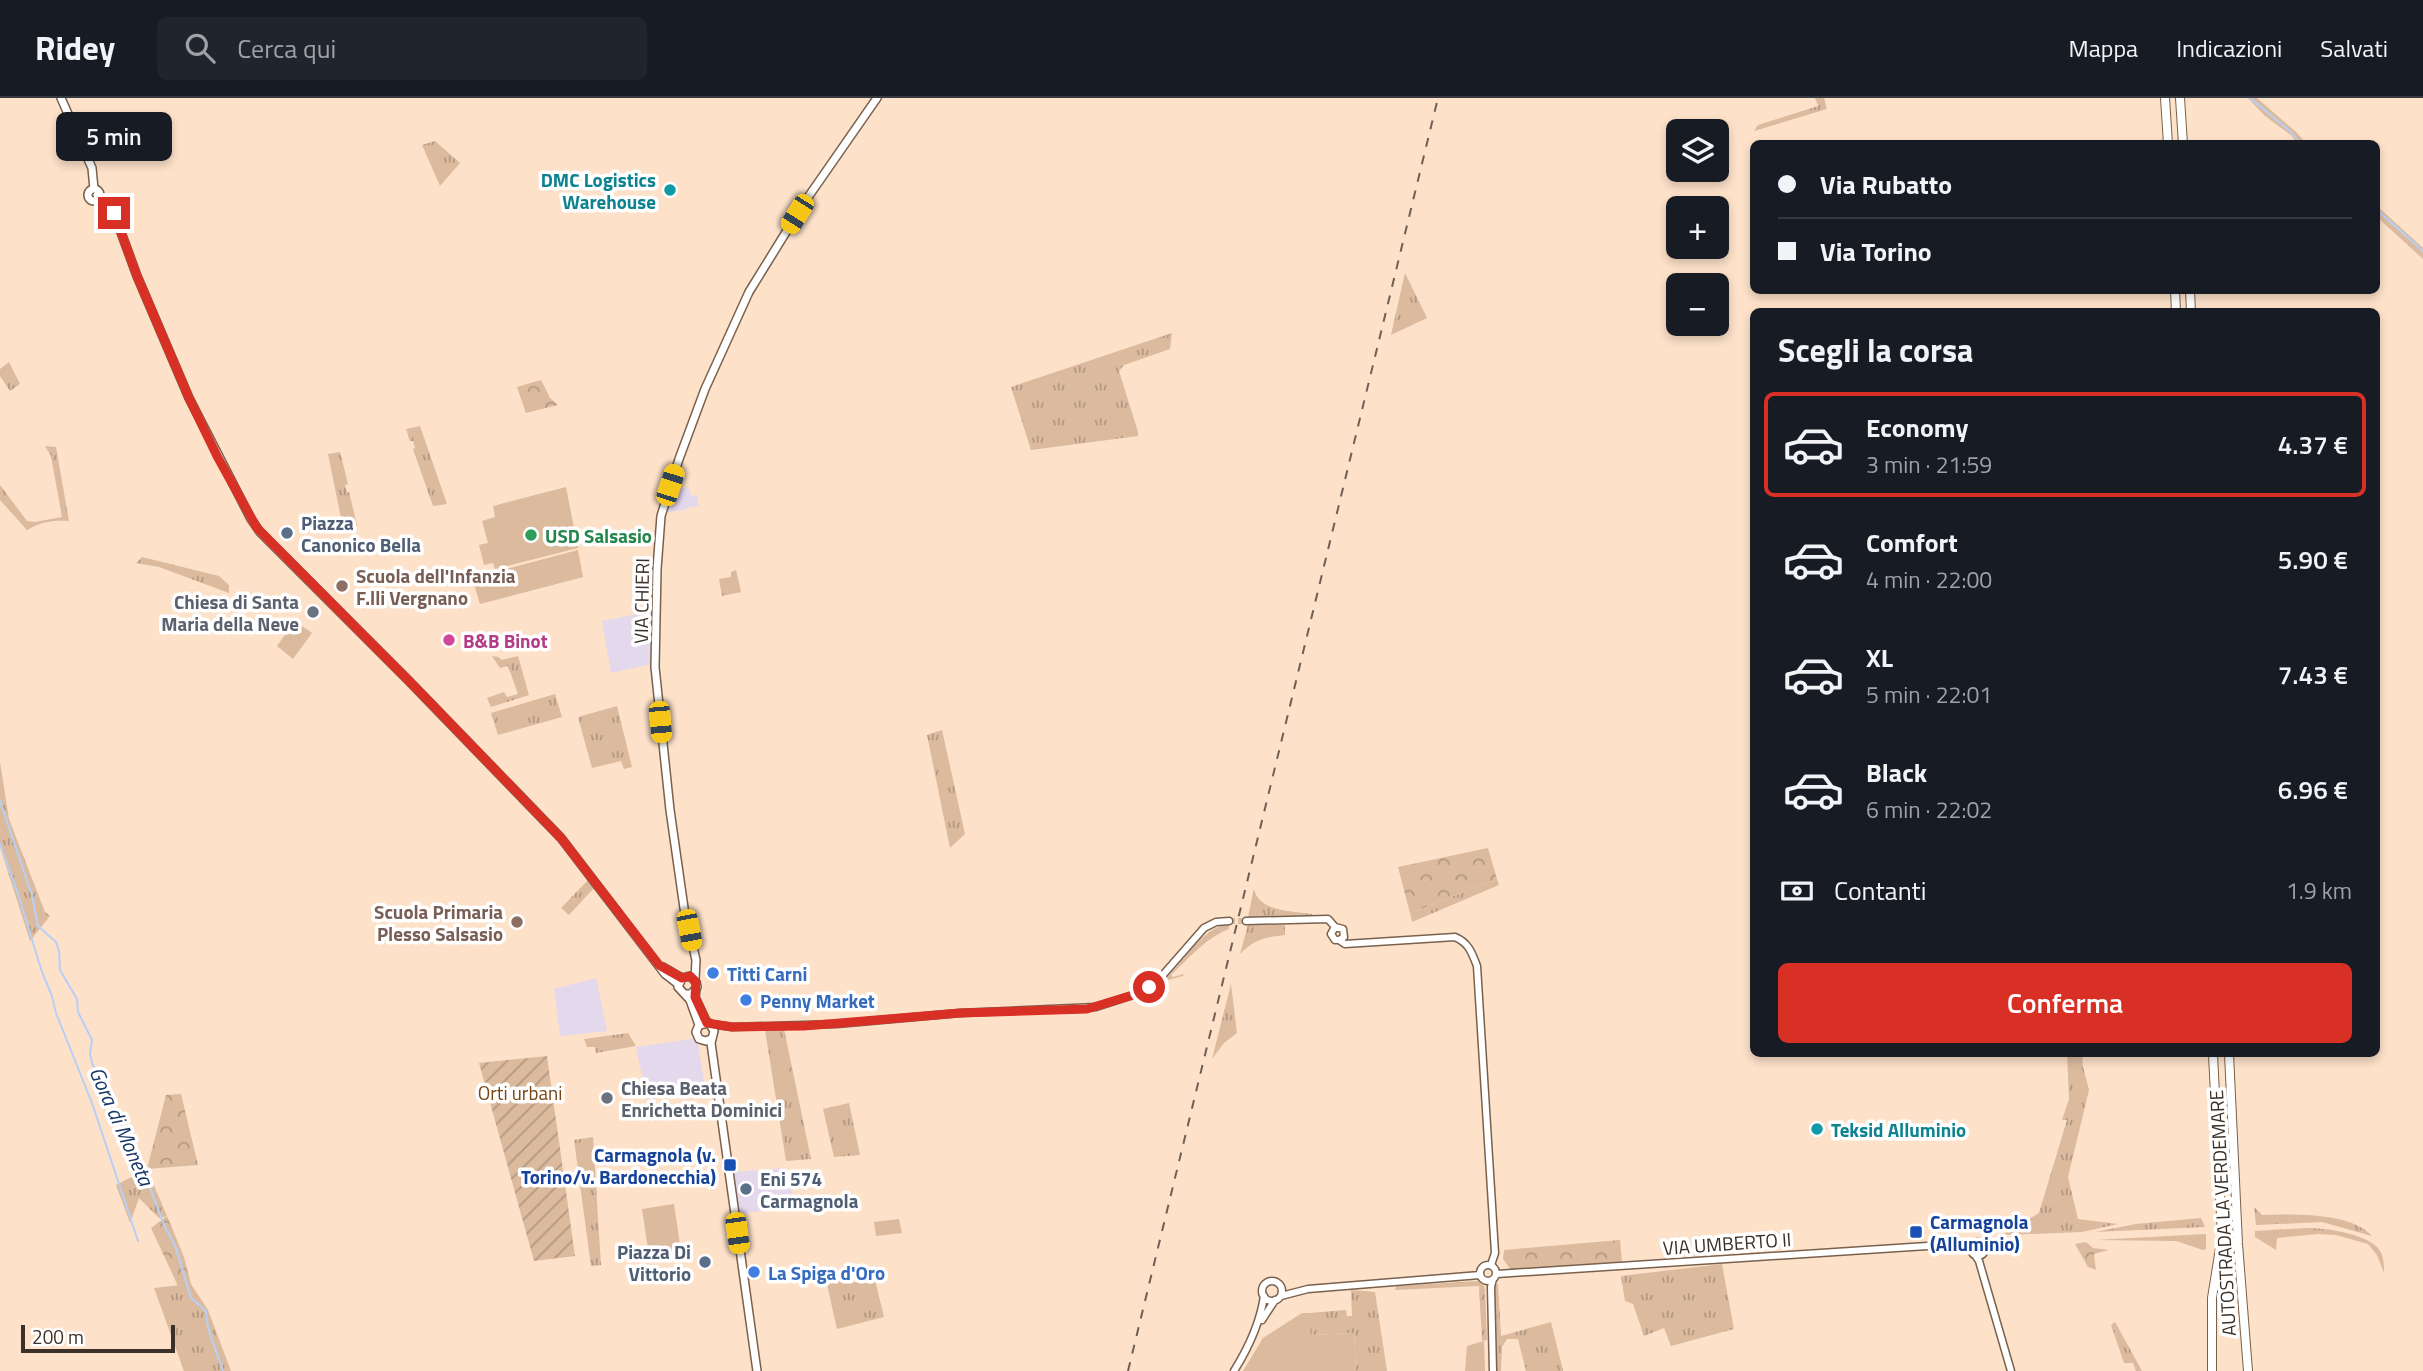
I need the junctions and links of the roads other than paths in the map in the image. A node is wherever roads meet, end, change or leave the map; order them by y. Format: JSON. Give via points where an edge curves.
{"nodes":[{"id":1,"x":61,"y":98,"type":"edge"},
{"id":2,"x":877,"y":98,"type":"edge"},
{"id":3,"x":2165,"y":98,"type":"edge"},
{"id":4,"x":2180,"y":98,"type":"edge"},
{"id":5,"x":2168,"y":140,"type":"edge"},
{"id":6,"x":2183,"y":140,"type":"edge"},
{"id":7,"x":1229,"y":921,"type":"tunnel mouth"},
{"id":8,"x":1247,"y":921,"type":"tunnel mouth"},
{"id":9,"x":686,"y":979,"type":"junction"},
{"id":10,"x":696,"y":990,"type":"junction"},
{"id":11,"x":685,"y":994,"type":"junction"},
{"id":12,"x":705,"y":1024,"type":"junction"},
{"id":13,"x":732,"y":1027,"type":"junction"},
{"id":14,"x":709,"y":1038,"type":"junction"},
{"id":15,"x":2213,"y":1057,"type":"edge"},
{"id":16,"x":2229,"y":1057,"type":"edge"},
{"id":17,"x":1972,"y":1246,"type":"junction"},
{"id":18,"x":1979,"y":1257,"type":"junction"},
{"id":19,"x":1491,"y":1265,"type":"junction"},
{"id":20,"x":1480,"y":1275,"type":"junction"},
{"id":21,"x":1492,"y":1278,"type":"junction"},
{"id":22,"x":1281,"y":1286,"type":"junction"},
{"id":23,"x":1308,"y":1289,"type":"junction"},
{"id":24,"x":1264,"y":1296,"type":"junction"},
{"id":25,"x":1278,"y":1298,"type":"junction"},
{"id":26,"x":1257,"y":1327,"type":"junction"},
{"id":27,"x":757,"y":1371,"type":"edge"},
{"id":28,"x":1234,"y":1371,"type":"edge"},
{"id":29,"x":1491,"y":1371,"type":"edge"},
{"id":30,"x":2011,"y":1371,"type":"edge"},
{"id":31,"x":2212,"y":1371,"type":"edge"},
{"id":32,"x":2248,"y":1371,"type":"edge"}],
"edges":[{"from":1,"to":9,"type":"main road","via":[[92,168],[98,199],[115,216],[191,403],[260,531],[561,838],[659,965]]},
{"from":2,"to":9,"type":"main road","name":"VIA CHIERI","via":[[804,203],[744,302],[705,389],[662,516],[655,667],[672,827],[696,960]]},
{"from":3,"to":5,"type":"highway"},
{"from":4,"to":6,"type":"highway"},
{"from":7,"to":13,"type":"street","via":[[1204,928],[1149,987],[1096,1007]]},
{"from":8,"to":19,"type":"street","via":[[1328,919],[1335,927],[1331,934],[1335,940],[1345,944],[1455,937],[1468,946],[1477,966],[1496,1253]]},
{"from":9,"to":10,"type":"main road","name":"VIA CHIERI","via":[[697,985]]},
{"from":9,"to":11,"type":"main road","via":[[679,989]]},
{"from":10,"to":11,"type":"main road"},
{"from":10,"to":12,"type":"main road","name":"VIA CHIERI"},
{"from":11,"to":12,"type":"main road"},
{"from":12,"to":13,"type":"street"},
{"from":12,"to":14,"type":"main road"},
{"from":12,"to":14,"type":"main road","via":[[696,1034]]},
{"from":13,"to":14,"type":"street"},
{"from":14,"to":27,"type":"main road"},
{"from":15,"to":31,"type":"highway","name":"AUTOSTRADA LA VERDEMARE","via":[[2222,1236],[2211,1310]]},
{"from":16,"to":32,"type":"highway","name":"AUTOSTRADA LA VERDEMARE"},
{"from":17,"to":18,"type":"street"},
{"from":17,"to":18,"type":"street","via":[[1979,1241],[1983,1244]]},
{"from":17,"to":21,"type":"street","name":"VIA UMBERTO II"},
{"from":18,"to":30,"type":"street"},
{"from":19,"to":20,"type":"street","via":[[1484,1265]]},
{"from":19,"to":21,"type":"street"},
{"from":20,"to":21,"type":"street"},
{"from":20,"to":23,"type":"street"},
{"from":21,"to":29,"type":"street"},
{"from":22,"to":23,"type":"street"},
{"from":22,"to":24,"type":"street","via":[[1267,1283]]},
{"from":22,"to":25,"type":"street"},
{"from":23,"to":25,"type":"street"},
{"from":24,"to":25,"type":"street"},
{"from":24,"to":26,"type":"street"},
{"from":25,"to":26,"type":"street"},
{"from":26,"to":28,"type":"street"}]}
